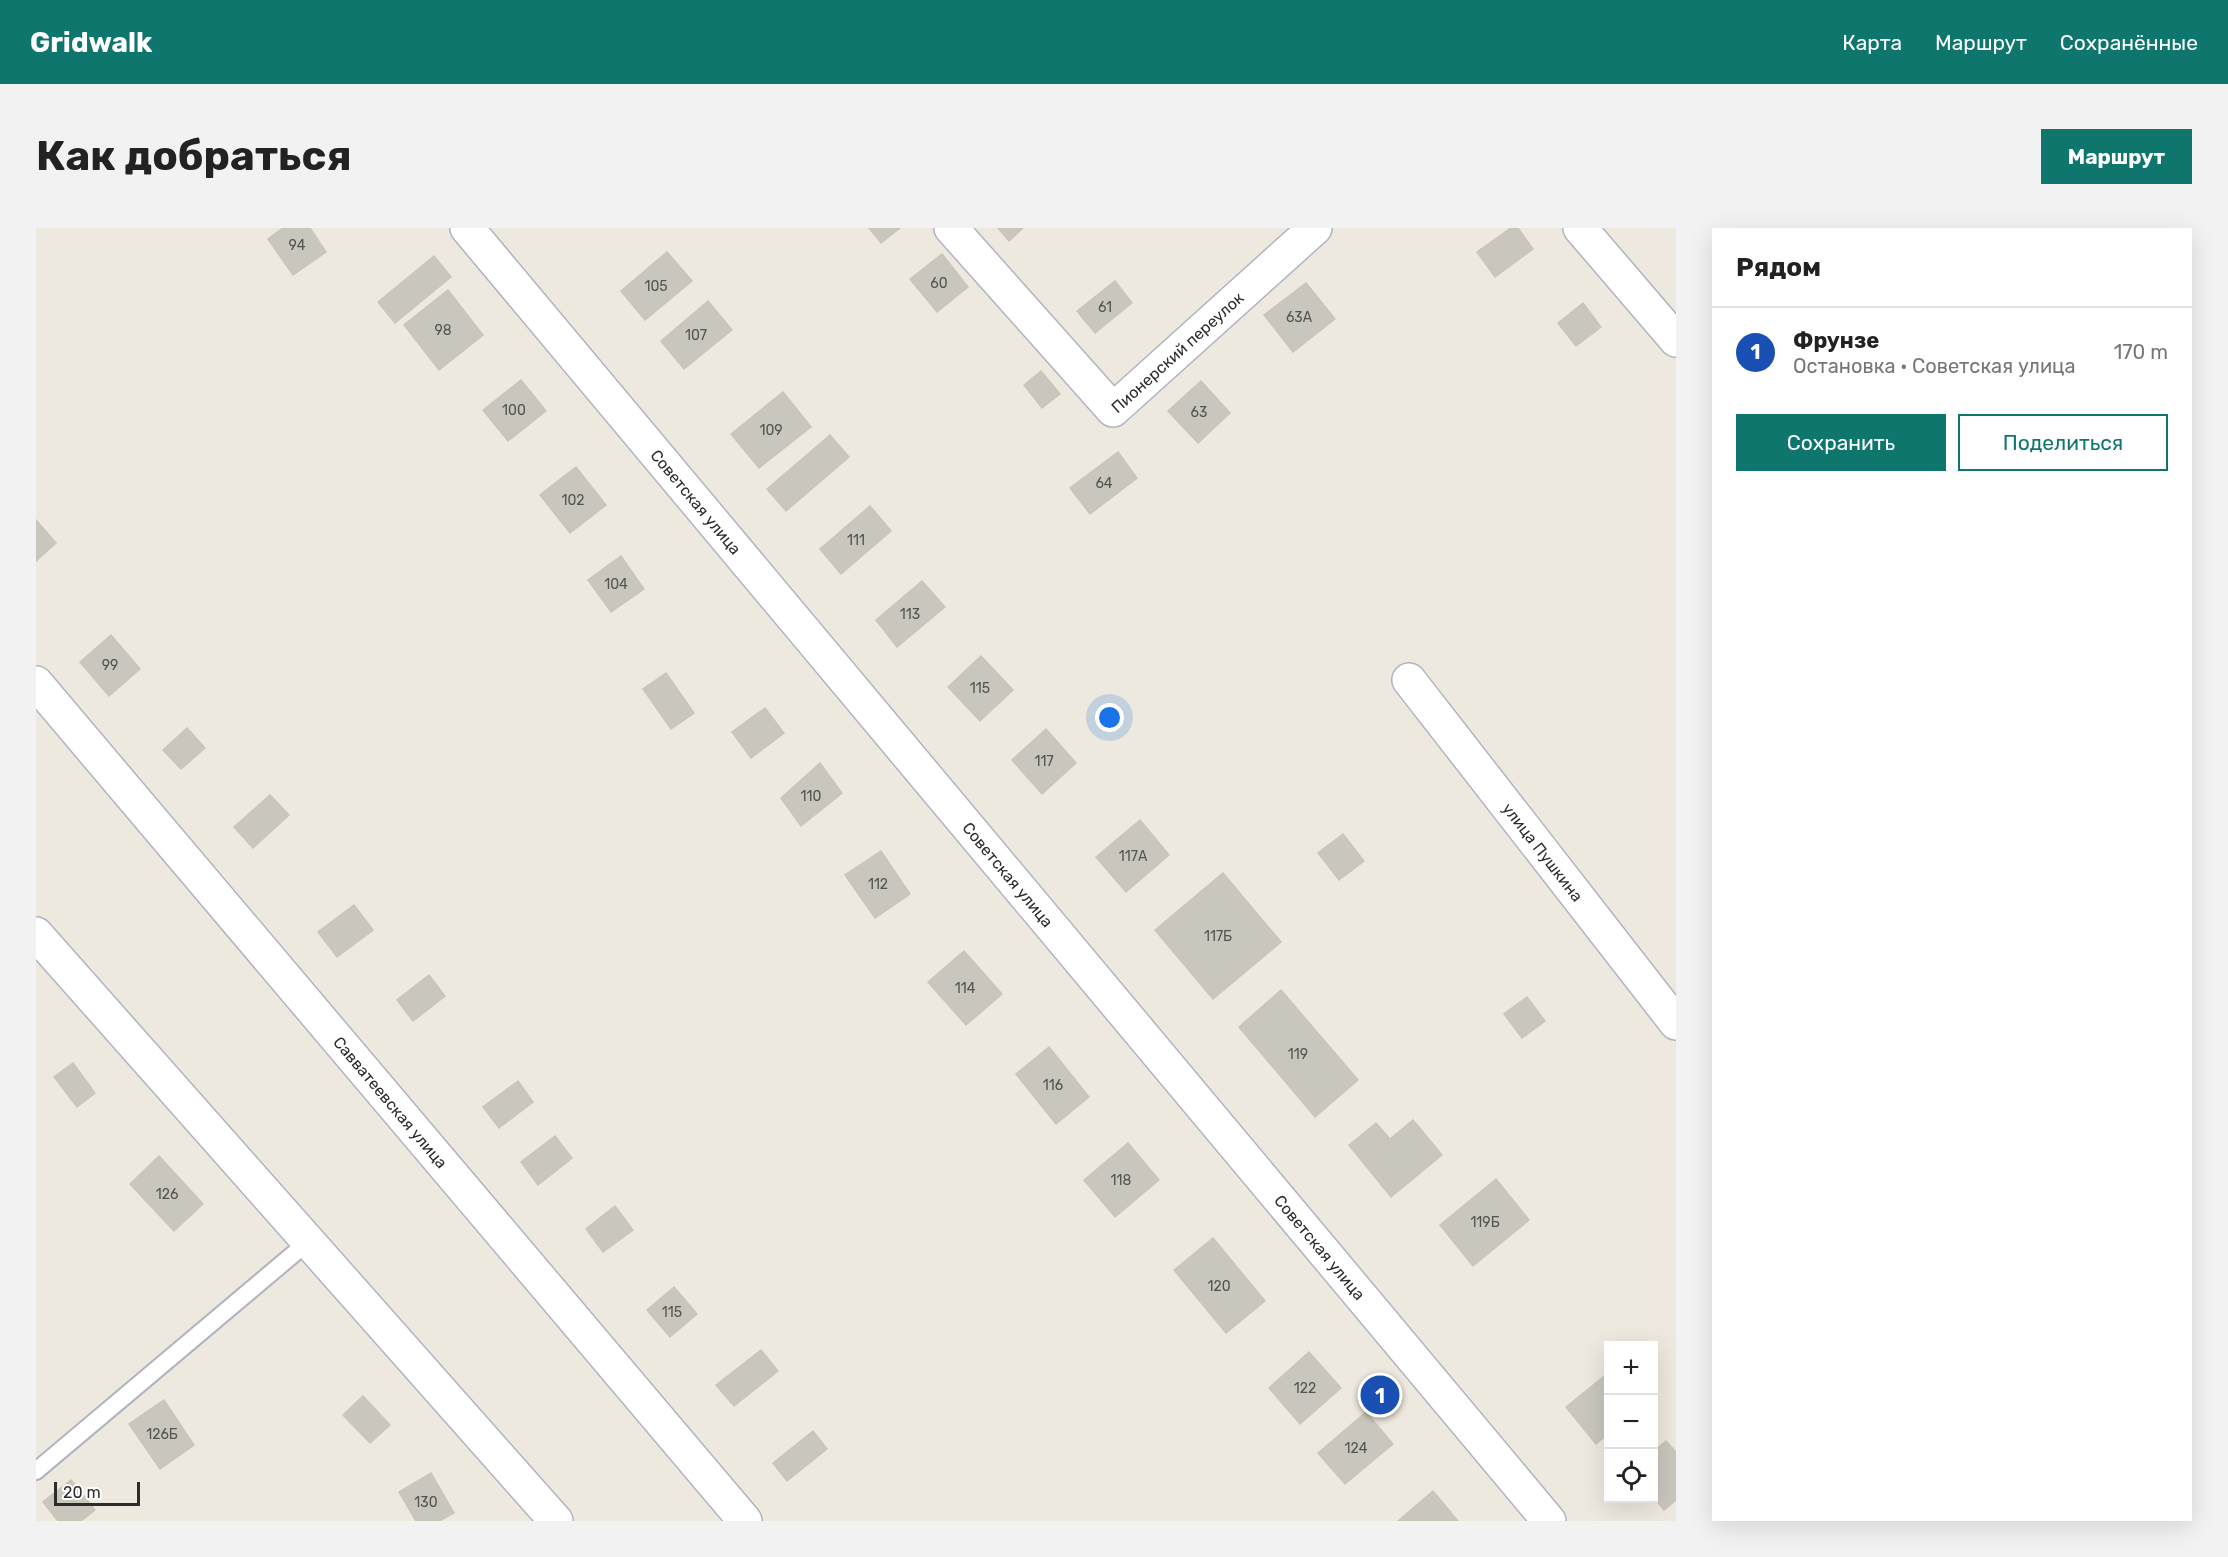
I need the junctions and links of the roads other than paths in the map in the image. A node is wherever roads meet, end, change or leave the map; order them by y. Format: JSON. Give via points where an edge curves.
{"nodes":[{"id":1,"x":468,"y":228,"type":"edge"},
{"id":2,"x":951,"y":228,"type":"edge"},
{"id":3,"x":1315,"y":228,"type":"edge"},
{"id":4,"x":1580,"y":228,"type":"edge"},
{"id":5,"x":1676,"y":340,"type":"edge"},
{"id":6,"x":1408,"y":680,"type":"dead end"},
{"id":7,"x":36,"y":683,"type":"edge"},
{"id":8,"x":36,"y":934,"type":"edge"},
{"id":9,"x":1676,"y":1023,"type":"edge"},
{"id":10,"x":309,"y":1241,"type":"junction"},
{"id":11,"x":36,"y":1471,"type":"edge"},
{"id":12,"x":556,"y":1521,"type":"edge"},
{"id":13,"x":745,"y":1521,"type":"edge"},
{"id":14,"x":1549,"y":1521,"type":"edge"}],
"edges":[{"from":1,"to":14,"type":"street","name":"Советская улица"},
{"from":2,"to":3,"type":"street","name":"Пионерский переулок","via":[[1113,410]]},
{"from":4,"to":5,"type":"street"},
{"from":6,"to":9,"type":"street","name":"улица Пушкина"},
{"from":7,"to":13,"type":"street","name":"Савватеевская улица"},
{"from":8,"to":10,"type":"street"},
{"from":10,"to":11,"type":"lane"},
{"from":10,"to":12,"type":"street"}]}
